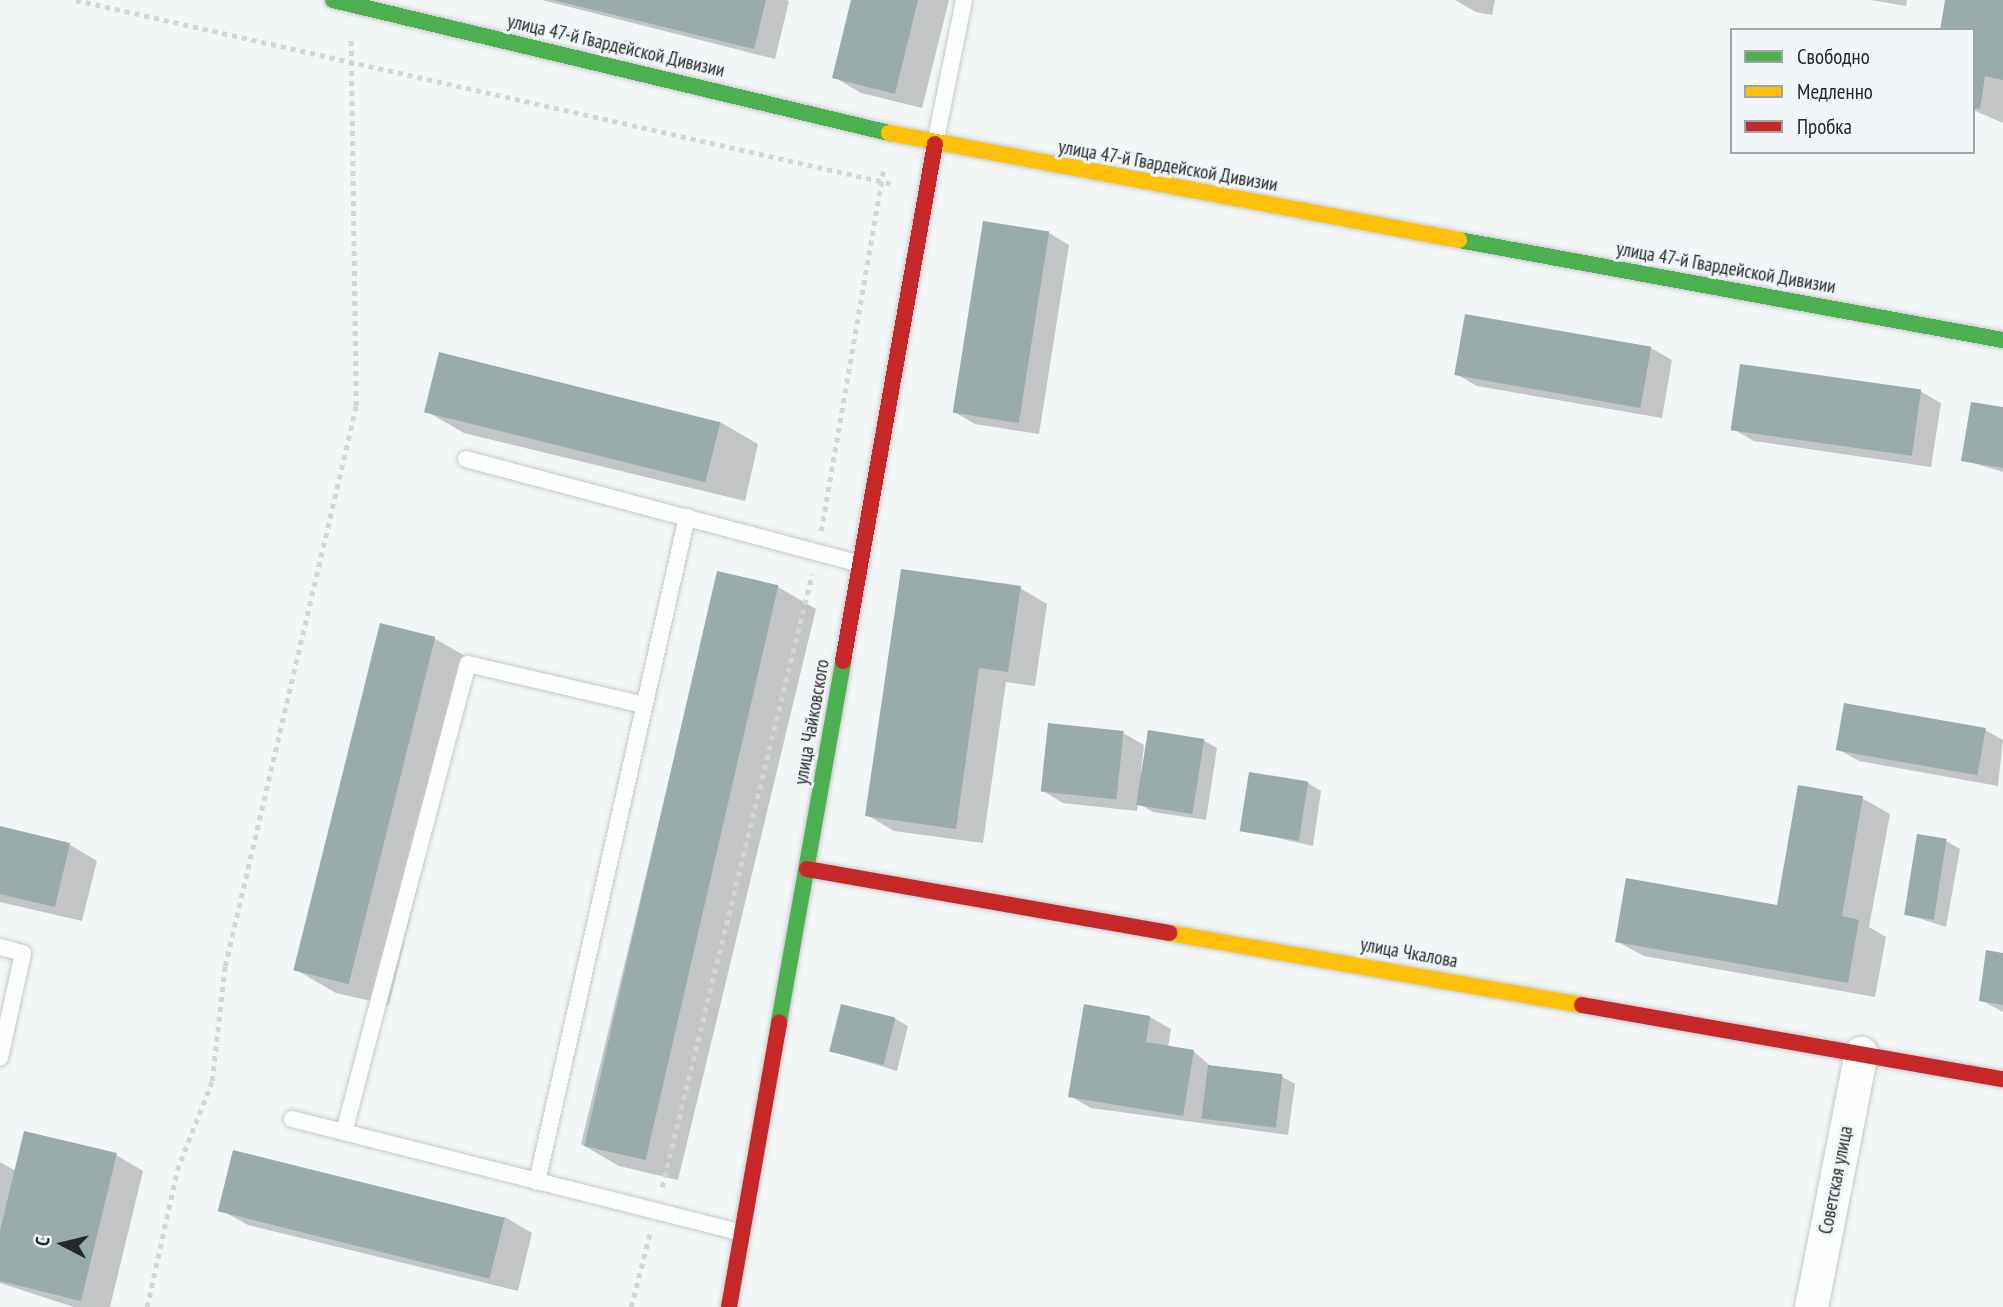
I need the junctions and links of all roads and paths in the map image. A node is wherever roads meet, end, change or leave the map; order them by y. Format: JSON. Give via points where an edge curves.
{"nodes":[{"id":1,"x":76,"y":0,"type":"edge"},
{"id":2,"x":964,"y":0,"type":"edge"},
{"id":3,"x":340,"y":1,"type":"edge"},
{"id":4,"x":356,"y":63,"type":"junction"},
{"id":5,"x":889,"y":132,"type":"junction"},
{"id":6,"x":935,"y":144,"type":"junction"},
{"id":7,"x":881,"y":183,"type":"junction"},
{"id":8,"x":929,"y":189,"type":"junction"},
{"id":9,"x":2003,"y":340,"type":"edge"},
{"id":10,"x":466,"y":459,"type":"dead end"},
{"id":11,"x":687,"y":517,"type":"junction"},
{"id":12,"x":817,"y":552,"type":"junction"},
{"id":13,"x":861,"y":564,"type":"junction"},
{"id":14,"x":644,"y":705,"type":"junction"},
{"id":15,"x":807,"y":869,"type":"junction"},
{"id":16,"x":0,"y":947,"type":"edge"},
{"id":17,"x":1861,"y":1053,"type":"junction"},
{"id":18,"x":0,"y":1058,"type":"edge"},
{"id":19,"x":2003,"y":1079,"type":"edge"},
{"id":20,"x":292,"y":1119,"type":"dead end"},
{"id":21,"x":344,"y":1132,"type":"junction"},
{"id":22,"x":537,"y":1182,"type":"junction"},
{"id":23,"x":656,"y":1212,"type":"junction"},
{"id":24,"x":742,"y":1233,"type":"junction"},
{"id":25,"x":147,"y":1307,"type":"edge"},
{"id":26,"x":631,"y":1307,"type":"edge"},
{"id":27,"x":729,"y":1307,"type":"edge"},
{"id":28,"x":1811,"y":1307,"type":"edge"}],
"edges":[{"from":1,"to":4,"type":"path"},
{"from":2,"to":6,"type":"lane"},
{"from":3,"to":4,"type":"path"},
{"from":3,"to":5,"type":"street","name":"улица 47-й Гвардейской Дивизии"},
{"from":4,"to":7,"type":"path"},
{"from":4,"to":25,"type":"path","via":[[356,406],[225,966],[212,1081],[177,1170]]},
{"from":5,"to":6,"type":"street","name":"улица 47-й Гвардейской Дивизии"},
{"from":5,"to":7,"type":"path"},
{"from":6,"to":8,"type":"street","name":"улица Чайковского"},
{"from":6,"to":9,"type":"street","name":"улица 47-й Гвардейской Дивизии"},
{"from":7,"to":8,"type":"path"},
{"from":7,"to":12,"type":"path"},
{"from":8,"to":13,"type":"street","name":"улица Чайковского"},
{"from":10,"to":11,"type":"lane"},
{"from":11,"to":12,"type":"lane"},
{"from":11,"to":14,"type":"lane"},
{"from":12,"to":13,"type":"lane"},
{"from":12,"to":23,"type":"path"},
{"from":13,"to":15,"type":"street","name":"улица Чайковского"},
{"from":14,"to":21,"type":"lane","via":[[467,664]]},
{"from":14,"to":22,"type":"lane"},
{"from":15,"to":17,"type":"street","name":"улица Чкалова"},
{"from":15,"to":24,"type":"street","name":"улица Чайковского"},
{"from":16,"to":18,"type":"lane","via":[[23,953]]},
{"from":17,"to":19,"type":"street","name":"улица Чкалова"},
{"from":17,"to":28,"type":"street","name":"Советская улица"},
{"from":20,"to":21,"type":"lane"},
{"from":21,"to":22,"type":"lane"},
{"from":22,"to":23,"type":"lane"},
{"from":23,"to":24,"type":"lane"},
{"from":23,"to":26,"type":"path"},
{"from":24,"to":27,"type":"street","name":"улица Чайковского"}]}
